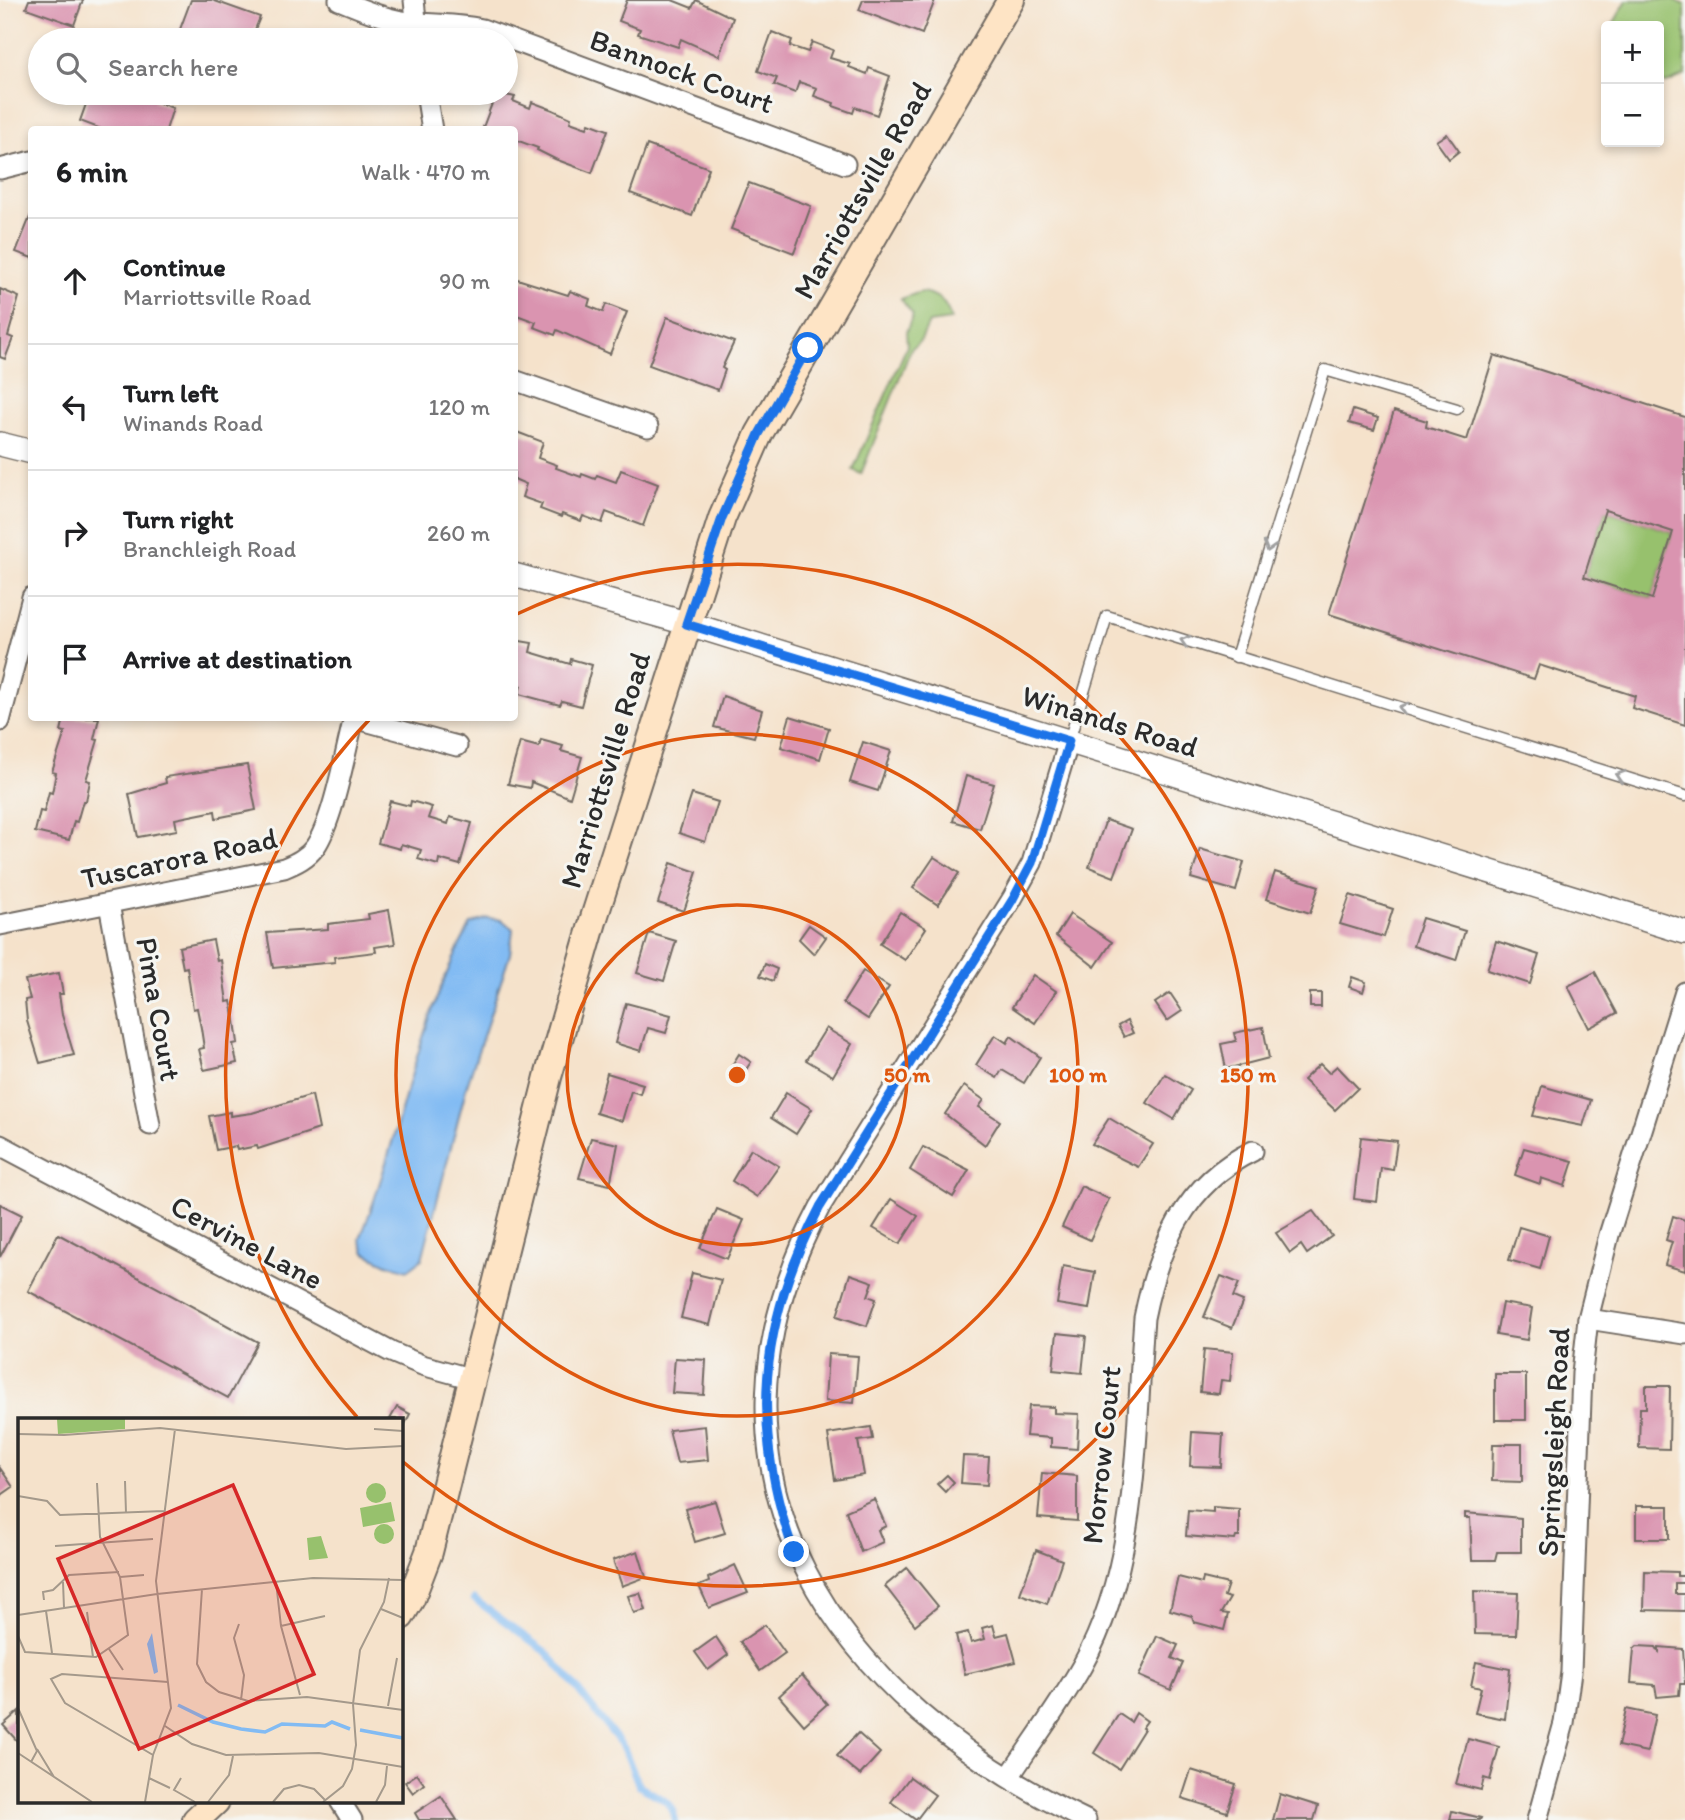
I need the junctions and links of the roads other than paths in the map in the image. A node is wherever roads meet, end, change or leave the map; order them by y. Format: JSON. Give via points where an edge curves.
{"nodes":[{"id":1,"x":338,"y":0,"type":"edge"},
{"id":2,"x":414,"y":0,"type":"edge"},
{"id":3,"x":1011,"y":0,"type":"edge"},
{"id":4,"x":407,"y":28,"type":"edge"},
{"id":5,"x":417,"y":28,"type":"edge"},
{"id":6,"x":427,"y":28,"type":"edge"},
{"id":7,"x":476,"y":28,"type":"edge"},
{"id":8,"x":518,"y":42,"type":"edge"},
{"id":9,"x":428,"y":105,"type":"edge"},
{"id":10,"x":431,"y":126,"type":"edge"},
{"id":11,"x":28,"y":162,"type":"edge"},
{"id":12,"x":845,"y":164,"type":"dead end"},
{"id":13,"x":0,"y":169,"type":"edge"},
{"id":14,"x":518,"y":381,"type":"edge"},
{"id":15,"x":1457,"y":409,"type":"dead end"},
{"id":16,"x":648,"y":427,"type":"dead end"},
{"id":17,"x":0,"y":444,"type":"edge"},
{"id":18,"x":28,"y":451,"type":"edge"},
{"id":19,"x":518,"y":576,"type":"edge"},
{"id":20,"x":28,"y":612,"type":"edge"},
{"id":21,"x":686,"y":624,"type":"junction"},
{"id":22,"x":1236,"y":657,"type":"junction"},
{"id":23,"x":0,"y":721,"type":"edge"},
{"id":24,"x":353,"y":721,"type":"edge"},
{"id":25,"x":365,"y":721,"type":"edge"},
{"id":26,"x":1069,"y":741,"type":"junction"},
{"id":27,"x":457,"y":746,"type":"dead end"},
{"id":28,"x":1685,"y":796,"type":"edge"},
{"id":29,"x":109,"y":904,"type":"junction"},
{"id":30,"x":0,"y":926,"type":"edge"},
{"id":31,"x":1685,"y":932,"type":"edge"},
{"id":32,"x":1685,"y":992,"type":"edge"},
{"id":33,"x":150,"y":1125,"type":"dead end"},
{"id":34,"x":0,"y":1145,"type":"edge"},
{"id":35,"x":1253,"y":1151,"type":"dead end"},
{"id":36,"x":1588,"y":1319,"type":"junction"},
{"id":37,"x":1685,"y":1334,"type":"edge"},
{"id":38,"x":472,"y":1379,"type":"junction"},
{"id":39,"x":402,"y":1614,"type":"edge"},
{"id":40,"x":1009,"y":1777,"type":"junction"},
{"id":41,"x":215,"y":1802,"type":"edge"},
{"id":42,"x":341,"y":1802,"type":"edge"},
{"id":43,"x":195,"y":1820,"type":"edge"},
{"id":44,"x":352,"y":1820,"type":"edge"},
{"id":45,"x":1086,"y":1820,"type":"edge"},
{"id":46,"x":1537,"y":1820,"type":"edge"}],
"edges":[{"from":1,"to":4,"type":"street","name":"Bannock Court"},
{"from":2,"to":5,"type":"street"},
{"from":3,"to":21,"type":"main road","name":"Marriottsville Road","via":[[759,434],[722,518]]},
{"from":6,"to":7,"type":"street","name":"Bannock Court","via":[[443,22]]},
{"from":8,"to":12,"type":"street","name":"Bannock Court"},
{"from":9,"to":10,"type":"street"},
{"from":11,"to":13,"type":"street"},
{"from":14,"to":16,"type":"street"},
{"from":15,"to":22,"type":"lane","one_way":true,"via":[[1325,370]]},
{"from":17,"to":18,"type":"street"},
{"from":19,"to":21,"type":"street","name":"Winands Road"},
{"from":20,"to":23,"type":"street"},
{"from":21,"to":26,"type":"street","name":"Winands Road"},
{"from":21,"to":38,"type":"main road","name":"Marriottsville Road","via":[[552,1064]]},
{"from":22,"to":26,"type":"lane","one_way":true,"via":[[1107,616]]},
{"from":28,"to":22,"type":"lane","one_way":true},
{"from":24,"to":29,"type":"street","name":"Tuscarora Road","via":[[324,828],[303,860],[284,868]]},
{"from":25,"to":27,"type":"street"},
{"from":26,"to":31,"type":"street","name":"Winands Road"},
{"from":26,"to":40,"type":"street","via":[[1032,863],[1013,899],[799,1246],[772,1330],[766,1373],[769,1460],[779,1510],[794,1552],[819,1598],[885,1680],[936,1726]]},
{"from":29,"to":30,"type":"street","name":"Tuscarora Road"},
{"from":29,"to":33,"type":"street","name":"Pima Court"},
{"from":32,"to":36,"type":"street","name":"Springsleigh Road","via":[[1609,1235]]},
{"from":34,"to":38,"type":"street","name":"Cervine Lane","via":[[391,1352]]},
{"from":35,"to":40,"type":"street","name":"Morrow Court","via":[[1227,1163],[1205,1182],[1165,1246],[1144,1318],[1127,1531],[1115,1584],[1082,1666]]},
{"from":36,"to":37,"type":"street"},
{"from":36,"to":46,"type":"street","name":"Springsleigh Road","via":[[1581,1373],[1571,1672],[1564,1723]]},
{"from":38,"to":39,"type":"main road","name":"Marriottsville Road","via":[[429,1552]]},
{"from":40,"to":45,"type":"street"},
{"from":41,"to":43,"type":"main road"},
{"from":42,"to":44,"type":"street"}]}
